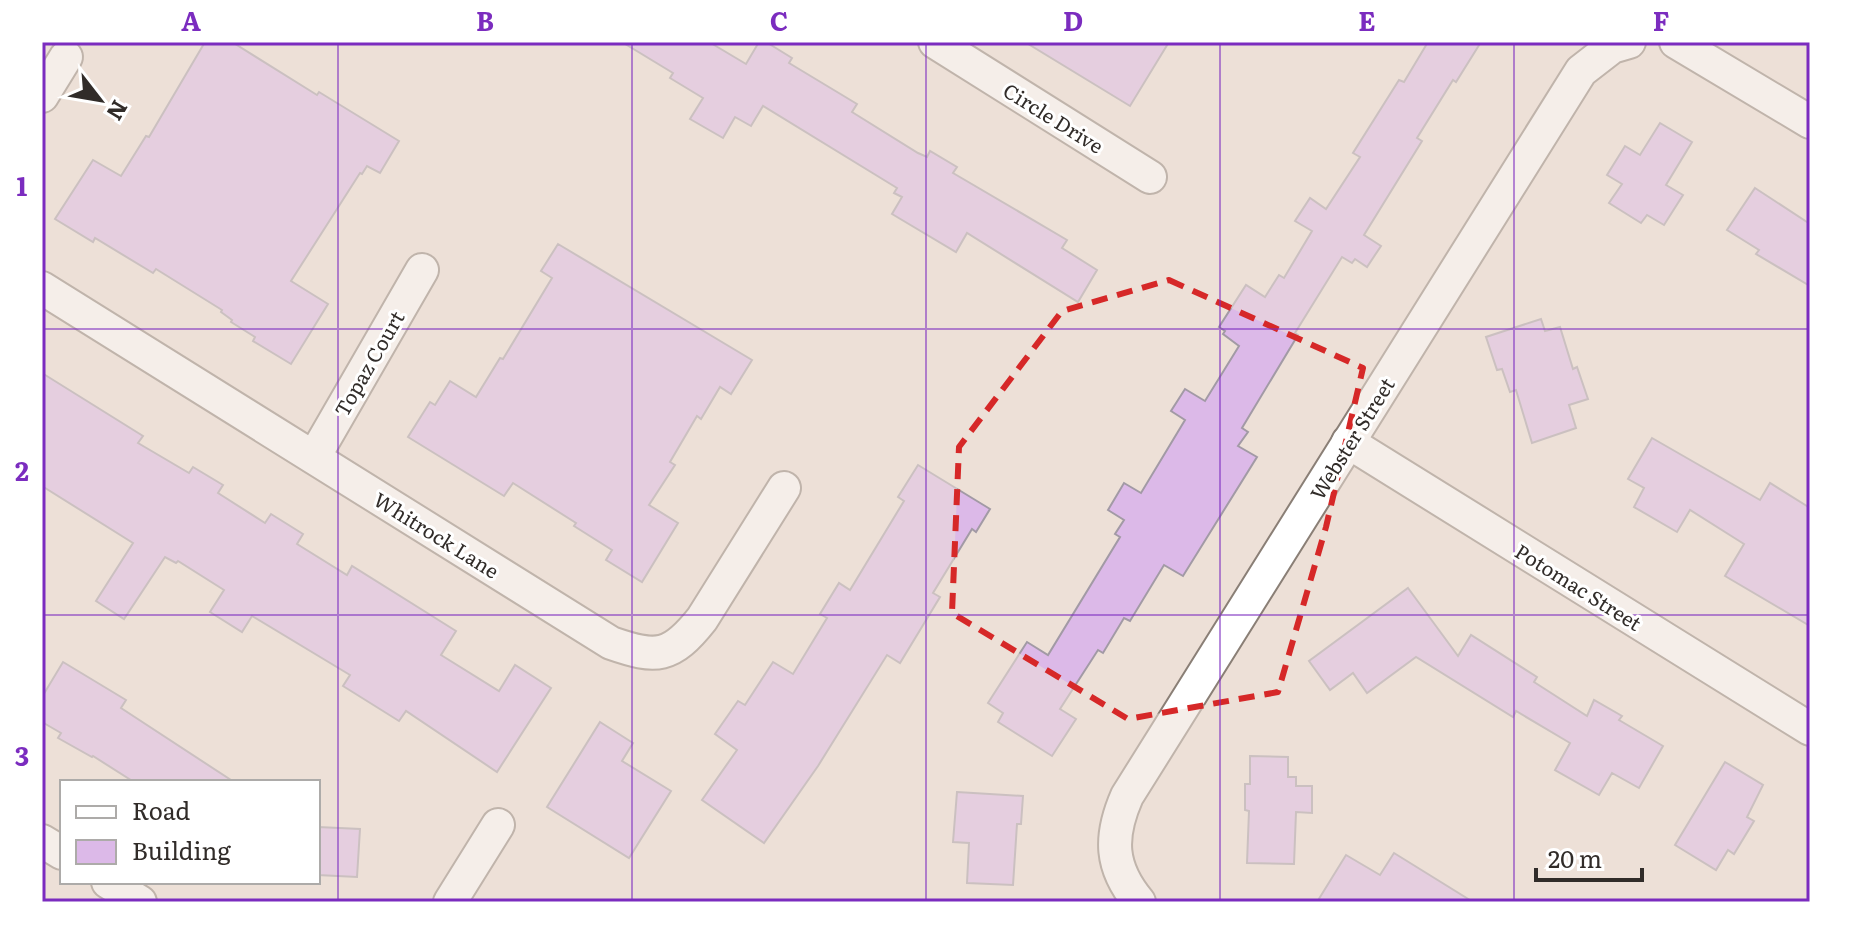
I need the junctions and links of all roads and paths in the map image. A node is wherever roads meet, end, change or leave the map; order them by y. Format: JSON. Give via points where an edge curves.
{"nodes":[{"id":1,"x":1629,"y":42,"type":"edge"},
{"id":2,"x":1676,"y":42,"type":"edge"},
{"id":3,"x":953,"y":47,"type":"edge"},
{"id":4,"x":66,"y":57,"type":"dead end"},
{"id":5,"x":42,"y":96,"type":"edge"},
{"id":6,"x":1810,"y":122,"type":"edge"},
{"id":7,"x":1150,"y":177,"type":"dead end"},
{"id":8,"x":422,"y":270,"type":"dead end"},
{"id":9,"x":42,"y":288,"type":"edge"},
{"id":10,"x":1348,"y":442,"type":"junction"},
{"id":11,"x":314,"y":457,"type":"junction"},
{"id":12,"x":784,"y":488,"type":"dead end"},
{"id":13,"x":1810,"y":729,"type":"edge"},
{"id":14,"x":498,"y":825,"type":"dead end"},
{"id":15,"x":42,"y":841,"type":"edge"},
{"id":16,"x":60,"y":852,"type":"edge"},
{"id":17,"x":111,"y":884,"type":"edge"},
{"id":18,"x":140,"y":902,"type":"edge"},
{"id":19,"x":450,"y":902,"type":"edge"},
{"id":20,"x":1139,"y":902,"type":"edge"}],
"edges":[{"from":1,"to":10,"type":"street","name":"Webster Street","via":[[1612,47],[1581,71]]},
{"from":2,"to":6,"type":"street"},
{"from":3,"to":7,"type":"street","name":"Circle Drive"},
{"from":4,"to":5,"type":"street"},
{"from":8,"to":11,"type":"street","name":"Topaz Court"},
{"from":9,"to":11,"type":"street","name":"Whitrock Lane"},
{"from":10,"to":13,"type":"street","name":"Potomac Street"},
{"from":10,"to":20,"type":"street","name":"Webster Street","via":[[1127,796],[1114,841],[1122,878]]},
{"from":11,"to":12,"type":"street","name":"Whitrock Lane","via":[[611,643],[641,653],[667,652],[688,637]]},
{"from":14,"to":19,"type":"street"},
{"from":15,"to":16,"type":"street"},
{"from":17,"to":18,"type":"street"}]}
